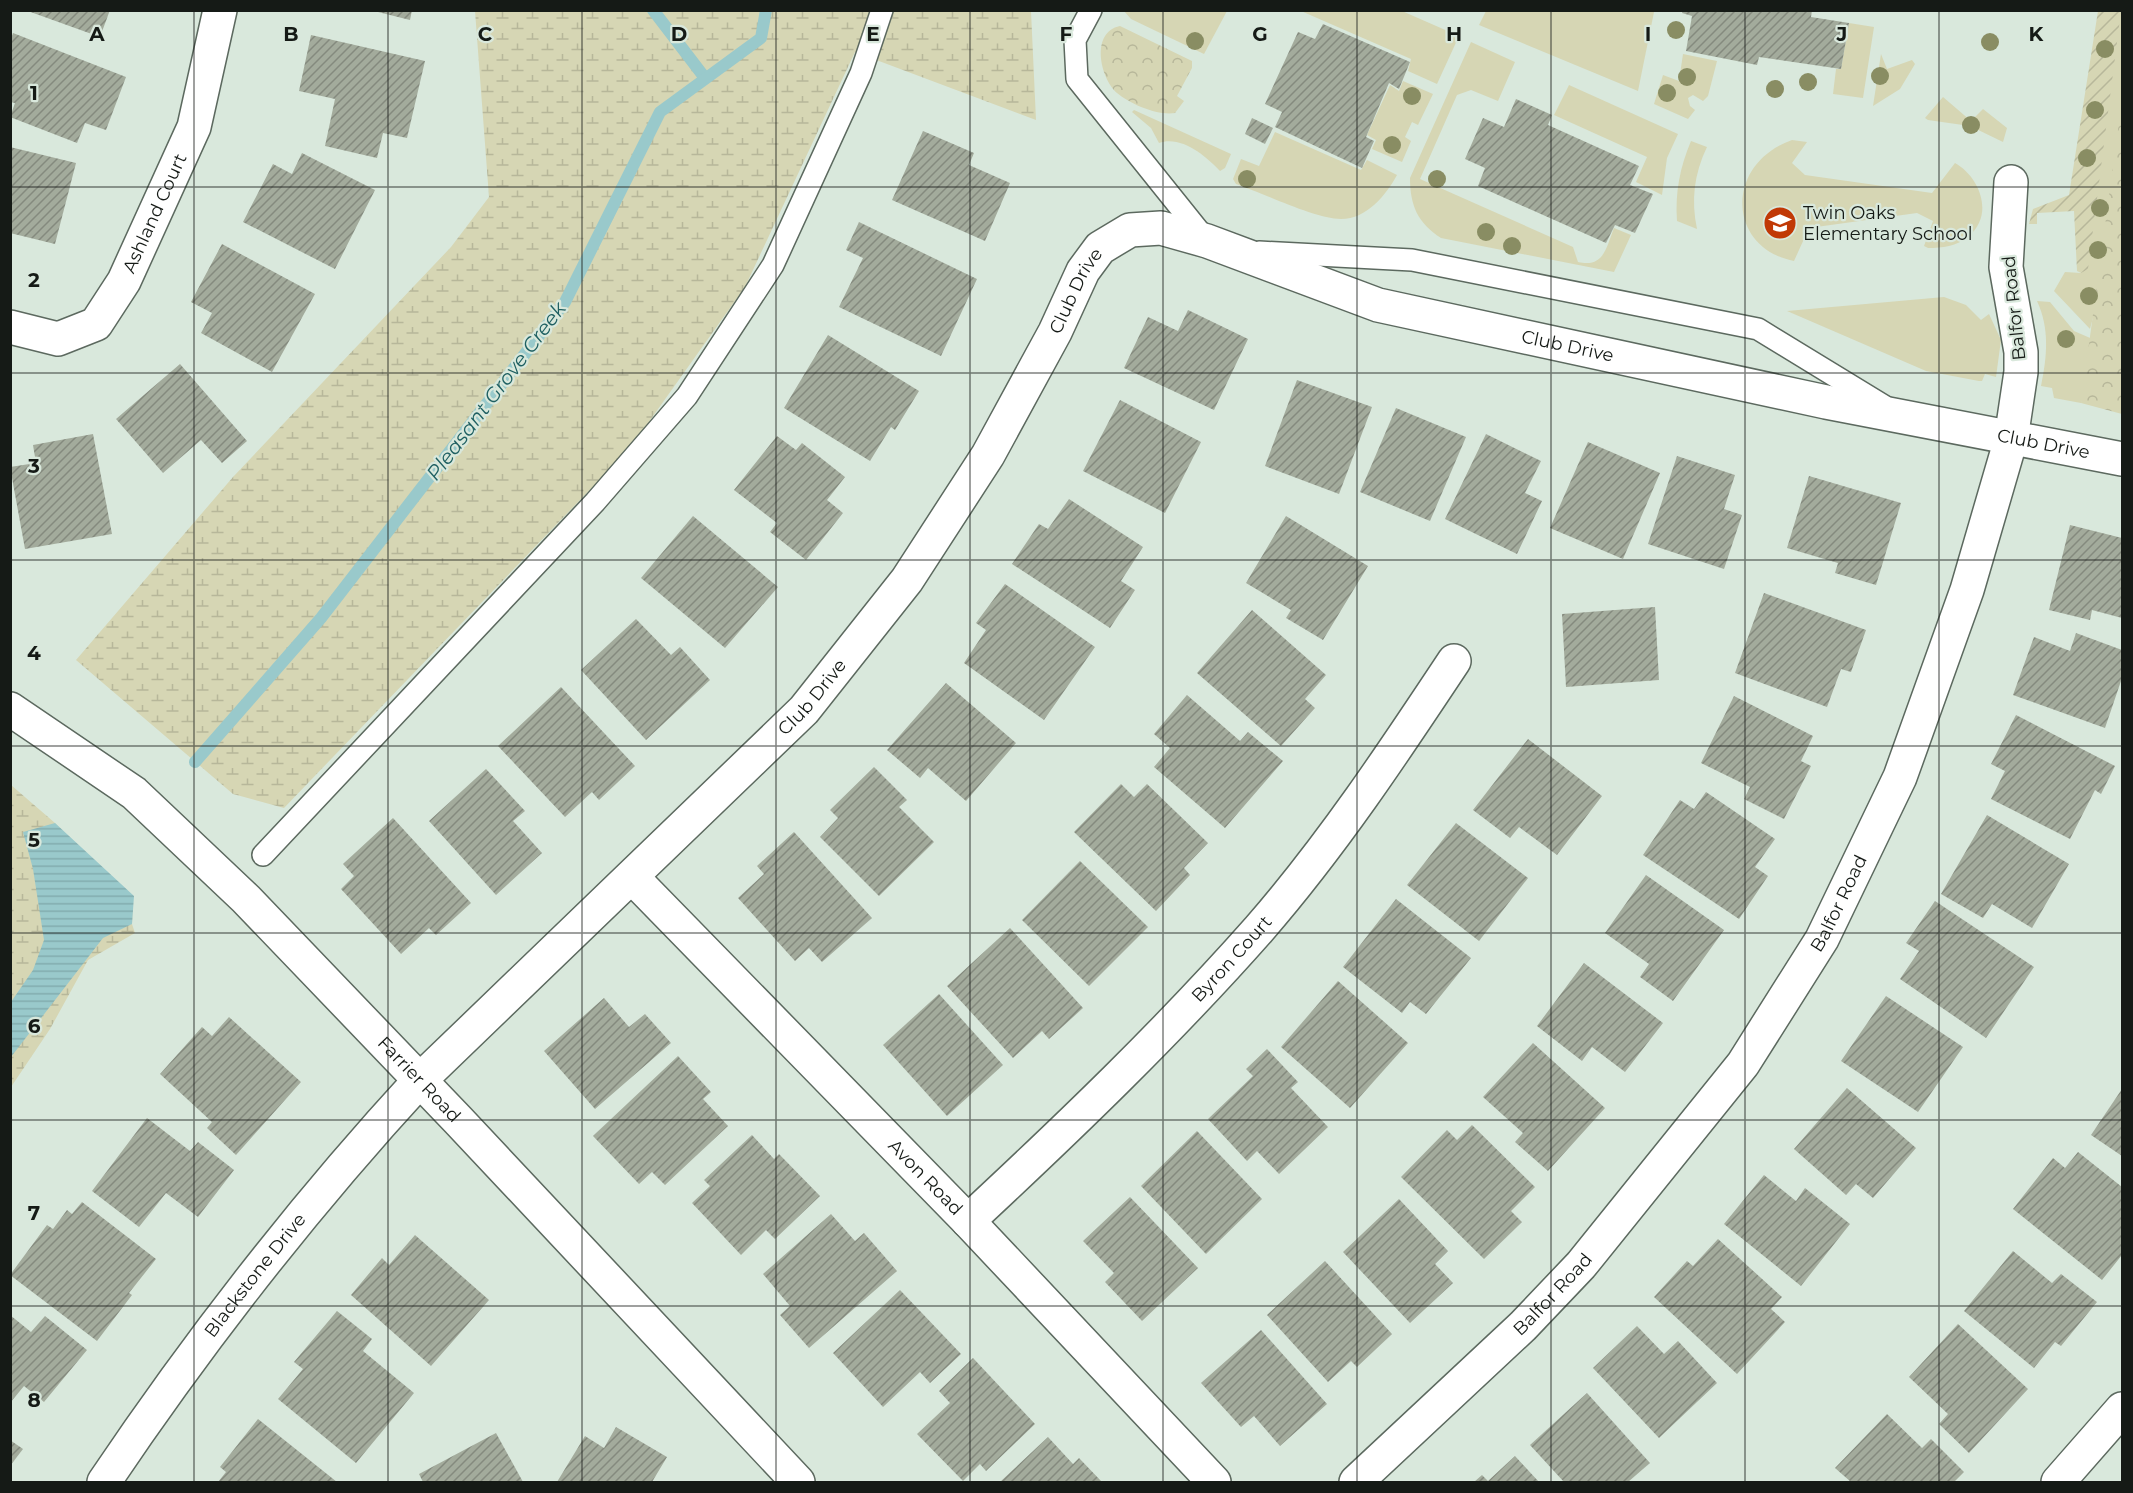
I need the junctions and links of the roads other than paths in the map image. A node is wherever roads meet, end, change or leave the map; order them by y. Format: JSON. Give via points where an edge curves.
{"nodes":[{"id":1,"x":220,"y":10,"type":"edge"},
{"id":2,"x":882,"y":10,"type":"edge"},
{"id":3,"x":1091,"y":10,"type":"edge"},
{"id":4,"x":2011,"y":182,"type":"dead end"},
{"id":5,"x":1219,"y":246,"type":"junction"},
{"id":6,"x":10,"y":327,"type":"edge"},
{"id":7,"x":1899,"y":415,"type":"junction"},
{"id":8,"x":2011,"y":439,"type":"junction"},
{"id":9,"x":2122,"y":459,"type":"edge"},
{"id":10,"x":1454,"y":662,"type":"dead end"},
{"id":11,"x":10,"y":709,"type":"edge"},
{"id":12,"x":263,"y":855,"type":"dead end"},
{"id":13,"x":632,"y":877,"type":"junction"},
{"id":14,"x":420,"y":1080,"type":"junction"},
{"id":15,"x":968,"y":1221,"type":"junction"},
{"id":16,"x":2122,"y":1409,"type":"edge"},
{"id":17,"x":104,"y":1482,"type":"edge"},
{"id":18,"x":798,"y":1482,"type":"edge"},
{"id":19,"x":1214,"y":1482,"type":"edge"},
{"id":20,"x":1356,"y":1482,"type":"edge"},
{"id":21,"x":2058,"y":1482,"type":"edge"}],
"edges":[{"from":1,"to":6,"type":"street","name":"Ashland Court","via":[[194,127],[124,281],[96,324],[58,339]]},
{"from":2,"to":12,"type":"lane","via":[[861,73],[773,265],[687,396],[595,502]]},
{"from":3,"to":5,"type":"lane","via":[[1075,40],[1077,79]]},
{"from":4,"to":8,"type":"street","name":"Balfor Road","via":[[2006,267],[2021,372]]},
{"from":5,"to":7,"type":"street","name":"Club Drive","via":[[1378,304]]},
{"from":5,"to":7,"type":"lane","via":[[1412,260],[1758,329]]},
{"from":5,"to":13,"type":"street","name":"Club Drive","via":[[1161,228],[1130,230],[1100,248],[1083,272],[988,455],[907,580],[804,710]]},
{"from":7,"to":8,"type":"street","name":"Club Drive"},
{"from":8,"to":9,"type":"street","name":"Club Drive"},
{"from":8,"to":20,"type":"street","name":"Balfor Road","via":[[1967,590],[1900,777],[1822,939],[1743,1064],[1581,1265],[1523,1326]]},
{"from":10,"to":15,"type":"street","name":"Byron Court","via":[[1371,787],[1260,927],[1152,1046]]},
{"from":11,"to":14,"type":"street","name":"Farrier Road","via":[[134,793],[246,899]]},
{"from":13,"to":14,"type":"street","name":"Club Drive"},
{"from":13,"to":15,"type":"street","name":"Avon Road"},
{"from":14,"to":17,"type":"street","name":"Blackstone Drive","via":[[287,1235],[200,1347]]},
{"from":14,"to":18,"type":"street","name":"Farrier Road"},
{"from":15,"to":19,"type":"street","name":"Avon Road"},
{"from":16,"to":21,"type":"street"}]}
